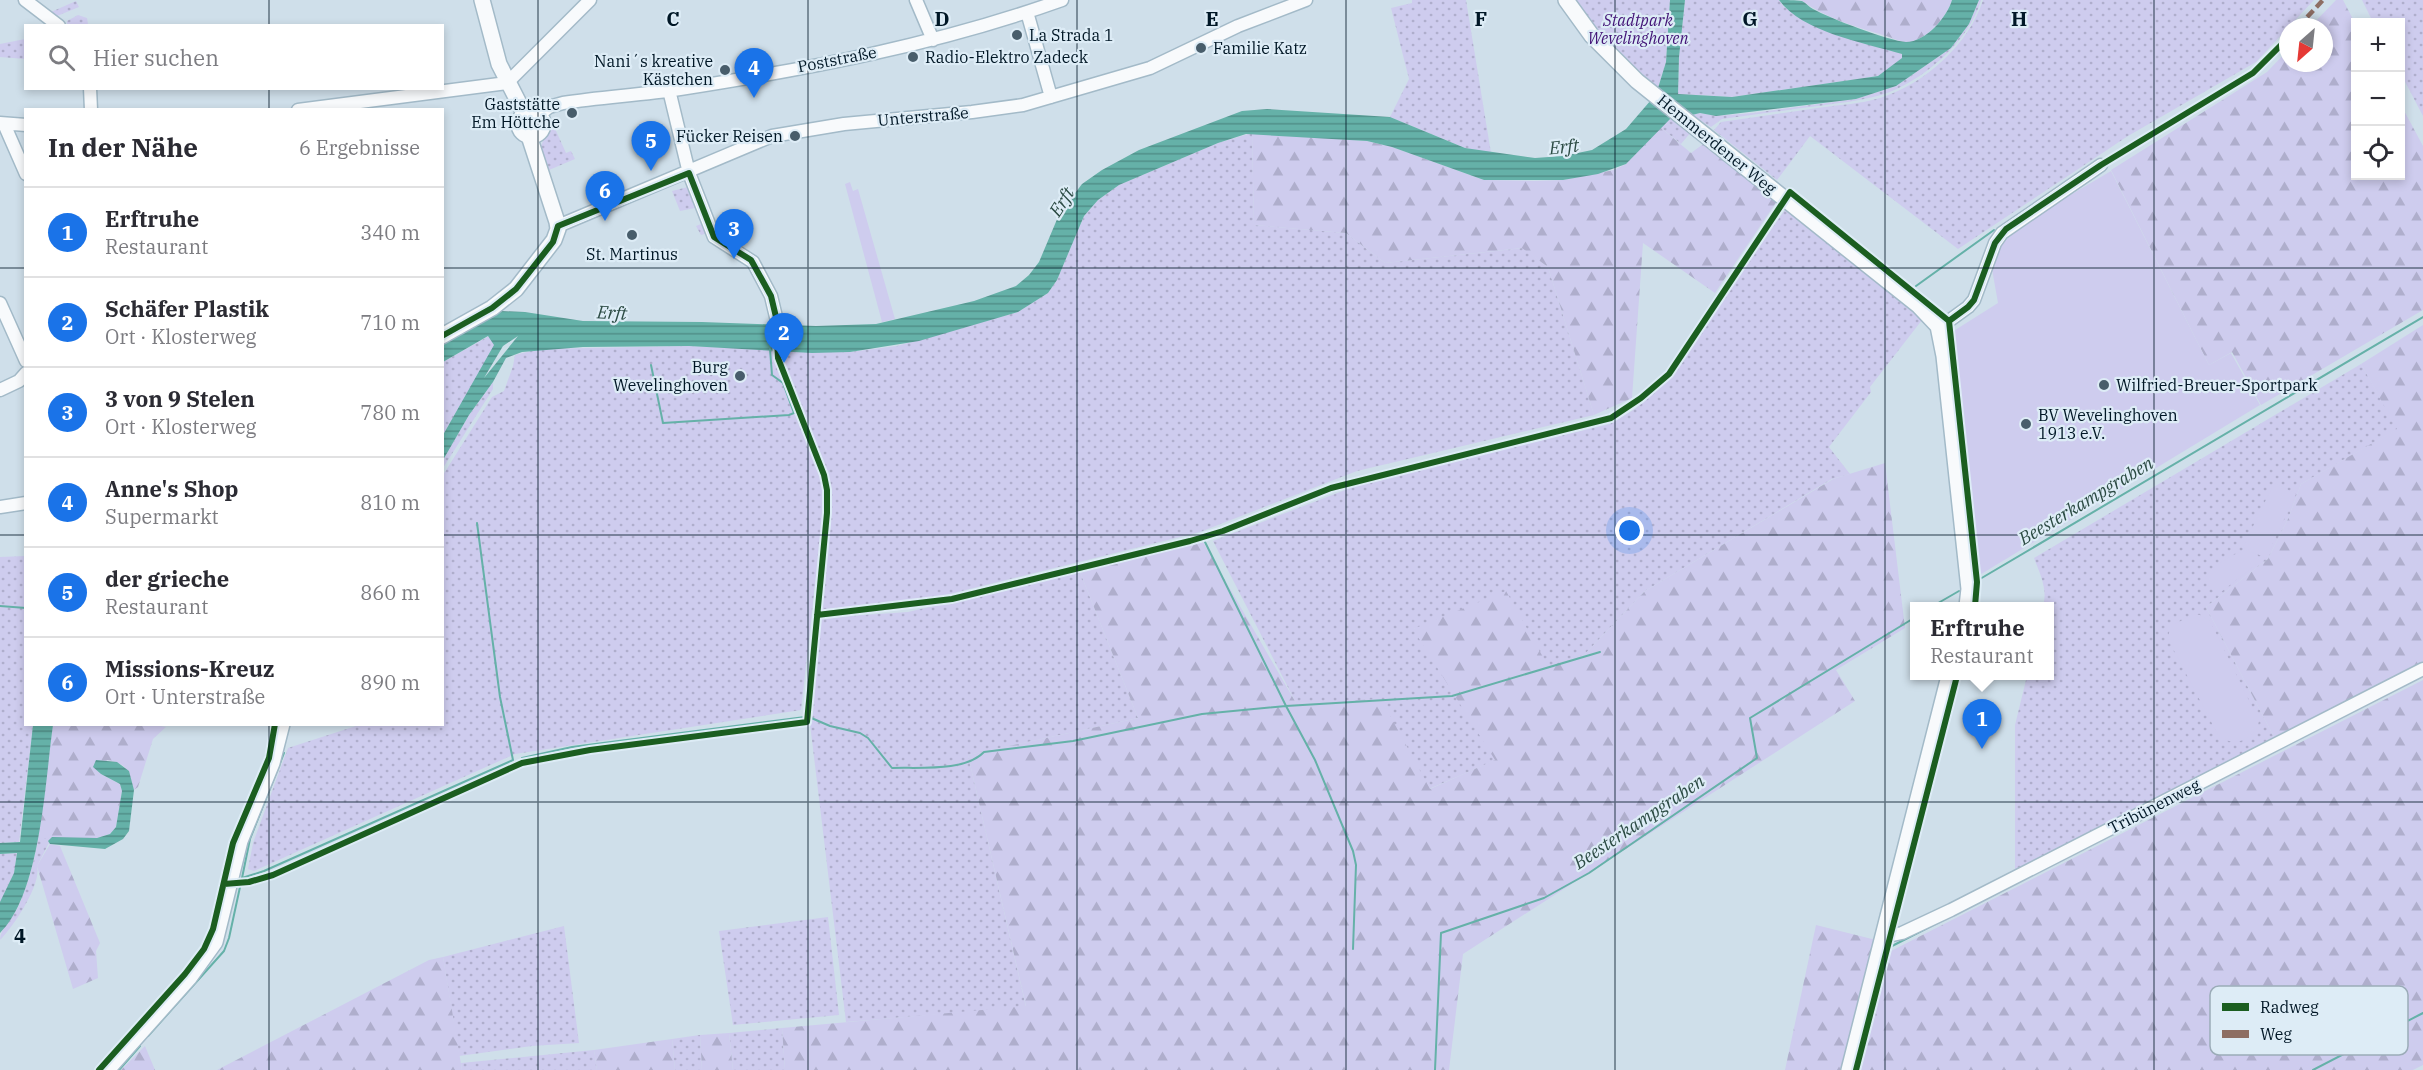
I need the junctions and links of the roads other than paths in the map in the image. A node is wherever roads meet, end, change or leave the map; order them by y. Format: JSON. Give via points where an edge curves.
{"nodes":[{"id":1,"x":25,"y":0,"type":"edge"},
{"id":2,"x":482,"y":0,"type":"edge"},
{"id":3,"x":590,"y":0,"type":"edge"},
{"id":4,"x":916,"y":0,"type":"edge"},
{"id":5,"x":1062,"y":0,"type":"edge"},
{"id":6,"x":1306,"y":0,"type":"edge"},
{"id":7,"x":1566,"y":0,"type":"edge"},
{"id":8,"x":1287,"y":3,"type":"edge"},
{"id":9,"x":1027,"y":12,"type":"junction"},
{"id":10,"x":56,"y":24,"type":"edge"},
{"id":11,"x":933,"y":40,"type":"junction"},
{"id":12,"x":507,"y":83,"type":"junction"},
{"id":13,"x":90,"y":90,"type":"edge"},
{"id":14,"x":669,"y":90,"type":"junction"},
{"id":15,"x":1051,"y":97,"type":"junction"},
{"id":16,"x":91,"y":108,"type":"edge"},
{"id":17,"x":313,"y":108,"type":"edge"},
{"id":18,"x":532,"y":114,"type":"junction"},
{"id":19,"x":2,"y":123,"type":"edge"},
{"id":20,"x":24,"y":125,"type":"edge"},
{"id":21,"x":2101,"y":165,"type":"dead end"},
{"id":22,"x":24,"y":170,"type":"edge"},
{"id":23,"x":689,"y":172,"type":"junction"},
{"id":24,"x":558,"y":226,"type":"junction"},
{"id":25,"x":0,"y":303,"type":"edge"},
{"id":26,"x":776,"y":317,"type":"dead end"},
{"id":27,"x":1939,"y":328,"type":"junction"},
{"id":28,"x":444,"y":335,"type":"edge"},
{"id":29,"x":24,"y":357,"type":"edge"},
{"id":30,"x":24,"y":375,"type":"edge"},
{"id":31,"x":0,"y":390,"type":"edge"},
{"id":32,"x":24,"y":503,"type":"edge"},
{"id":33,"x":0,"y":507,"type":"edge"},
{"id":34,"x":1967,"y":602,"type":"edge"},
{"id":35,"x":2423,"y":669,"type":"edge"},
{"id":36,"x":1948,"y":680,"type":"edge"},
{"id":37,"x":281,"y":726,"type":"edge"},
{"id":38,"x":1882,"y":938,"type":"junction"},
{"id":39,"x":107,"y":1070,"type":"edge"},
{"id":40,"x":1849,"y":1070,"type":"edge"}],
"edges":[{"from":1,"to":10,"type":"street"},
{"from":2,"to":12,"type":"main road"},
{"from":3,"to":12,"type":"street"},
{"from":4,"to":11,"type":"street"},
{"from":5,"to":9,"type":"street","name":"Poststraße"},
{"from":6,"to":8,"type":"street","name":"Unterstraße"},
{"from":7,"to":27,"type":"main road","name":"Hemmerdener Weg","via":[[1601,46],[1647,89],[1919,306]]},
{"from":8,"to":15,"type":"street","name":"Unterstraße","via":[[1150,68]]},
{"from":9,"to":11,"type":"street","name":"Poststraße"},
{"from":9,"to":15,"type":"street"},
{"from":11,"to":14,"type":"street","name":"Poststraße"},
{"from":12,"to":17,"type":"street"},
{"from":12,"to":18,"type":"main road"},
{"from":13,"to":16,"type":"street"},
{"from":14,"to":18,"type":"street","name":"Poststraße","via":[[558,104]]},
{"from":14,"to":23,"type":"street"},
{"from":15,"to":23,"type":"street","name":"Unterstraße","via":[[1005,108],[780,134]]},
{"from":18,"to":24,"type":"main road","via":[[519,125],[529,136]]},
{"from":19,"to":20,"type":"street"},
{"from":19,"to":22,"type":"street"},
{"from":21,"to":27,"type":"street","via":[[2002,233],[1974,300]]},
{"from":23,"to":24,"type":"street","name":"Unterstraße"},
{"from":23,"to":26,"type":"street","via":[[714,237],[753,262],[771,296]]},
{"from":24,"to":28,"type":"main road","via":[[554,240],[516,289]]},
{"from":25,"to":29,"type":"street"},
{"from":27,"to":34,"type":"main road"},
{"from":30,"to":31,"type":"street"},
{"from":32,"to":33,"type":"street"},
{"from":35,"to":38,"type":"street","name":"Tribünenweg","via":[[1951,910]]},
{"from":36,"to":38,"type":"main road"},
{"from":37,"to":39,"type":"main road","via":[[272,763],[240,841],[215,942],[189,978]]},
{"from":38,"to":40,"type":"main road"}]}
